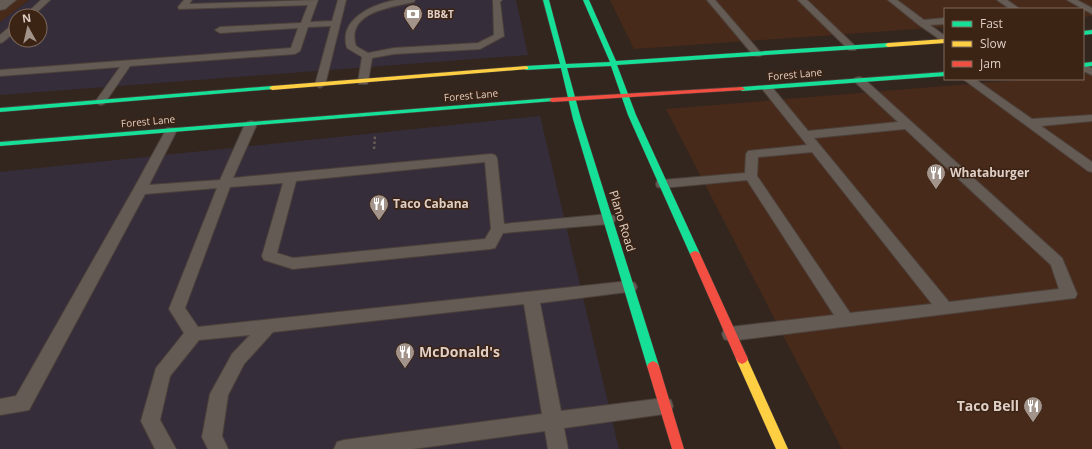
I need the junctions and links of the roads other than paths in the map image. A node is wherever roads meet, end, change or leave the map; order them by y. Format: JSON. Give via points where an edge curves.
{"nodes":[{"id":1,"x":9,"y":0,"type":"edge"},
{"id":2,"x":46,"y":0,"type":"edge"},
{"id":3,"x":188,"y":0,"type":"edge"},
{"id":4,"x":342,"y":0,"type":"edge"},
{"id":5,"x":410,"y":0,"type":"edge"},
{"id":6,"x":498,"y":0,"type":"edge"},
{"id":7,"x":546,"y":0,"type":"edge"},
{"id":8,"x":586,"y":0,"type":"edge"},
{"id":9,"x":711,"y":0,"type":"edge"},
{"id":10,"x":802,"y":0,"type":"edge"},
{"id":11,"x":892,"y":0,"type":"edge"},
{"id":12,"x":1001,"y":0,"type":"edge"},
{"id":13,"x":1071,"y":0,"type":"edge"},
{"id":14,"x":314,"y":1,"type":"edge"},
{"id":15,"x":0,"y":6,"type":"edge"},
{"id":16,"x":37,"y":8,"type":"edge"},
{"id":17,"x":1014,"y":8,"type":"edge"},
{"id":18,"x":1092,"y":12,"type":"edge"},
{"id":19,"x":944,"y":21,"type":"edge"},
{"id":20,"x":336,"y":23,"type":"junction"},
{"id":21,"x":922,"y":23,"type":"junction"},
{"id":22,"x":304,"y":25,"type":"junction"},
{"id":23,"x":220,"y":30,"type":"dead end"},
{"id":24,"x":8,"y":33,"type":"edge"},
{"id":25,"x":0,"y":40,"type":"edge"},
{"id":26,"x":944,"y":40,"type":"edge"},
{"id":27,"x":944,"y":41,"type":"edge"},
{"id":28,"x":852,"y":48,"type":"junction"},
{"id":29,"x":757,"y":54,"type":"junction"},
{"id":30,"x":367,"y":56,"type":"junction"},
{"id":31,"x":126,"y":64,"type":"junction"},
{"id":32,"x":614,"y":64,"type":"junction"},
{"id":33,"x":564,"y":66,"type":"junction"},
{"id":34,"x":0,"y":73,"type":"edge"},
{"id":35,"x":944,"y":74,"type":"edge"},
{"id":36,"x":859,"y":80,"type":"junction"},
{"id":37,"x":969,"y":80,"type":"edge"},
{"id":38,"x":363,"y":82,"type":"junction"},
{"id":39,"x":320,"y":85,"type":"junction"},
{"id":40,"x":767,"y":88,"type":"junction"},
{"id":41,"x":625,"y":96,"type":"junction"},
{"id":42,"x":572,"y":99,"type":"junction"},
{"id":43,"x":100,"y":102,"type":"junction"},
{"id":44,"x":0,"y":110,"type":"edge"},
{"id":45,"x":1092,"y":118,"type":"edge"},
{"id":46,"x":250,"y":124,"type":"junction"},
{"id":47,"x":1030,"y":124,"type":"junction"},
{"id":48,"x":907,"y":125,"type":"junction"},
{"id":49,"x":171,"y":130,"type":"junction"},
{"id":50,"x":806,"y":135,"type":"junction"},
{"id":51,"x":2,"y":147,"type":"edge"},
{"id":52,"x":816,"y":148,"type":"junction"},
{"id":53,"x":1092,"y":168,"type":"edge"},
{"id":54,"x":751,"y":176,"type":"junction"},
{"id":55,"x":291,"y":178,"type":"junction"},
{"id":56,"x":225,"y":183,"type":"junction"},
{"id":57,"x":662,"y":184,"type":"junction"},
{"id":58,"x":140,"y":190,"type":"junction"},
{"id":59,"x":609,"y":219,"type":"junction"},
{"id":60,"x":498,"y":229,"type":"junction"},
{"id":61,"x":629,"y":287,"type":"junction"},
{"id":62,"x":531,"y":298,"type":"junction"},
{"id":63,"x":945,"y":309,"type":"junction"},
{"id":64,"x":846,"y":320,"type":"junction"},
{"id":65,"x":268,"y":326,"type":"junction"},
{"id":66,"x":194,"y":334,"type":"junction"},
{"id":67,"x":730,"y":334,"type":"junction"},
{"id":68,"x":664,"y":406,"type":"junction"},
{"id":69,"x":0,"y":407,"type":"edge"},
{"id":70,"x":554,"y":422,"type":"junction"},
{"id":71,"x":166,"y":449,"type":"edge"},
{"id":72,"x":218,"y":449,"type":"edge"},
{"id":73,"x":344,"y":449,"type":"edge"},
{"id":74,"x":558,"y":449,"type":"edge"},
{"id":75,"x":678,"y":449,"type":"edge"},
{"id":76,"x":782,"y":449,"type":"edge"}],
"edges":[{"from":1,"to":15,"type":"street"},
{"from":2,"to":16,"type":"lane"},
{"from":3,"to":14,"type":"lane","via":[[182,7]]},
{"from":4,"to":20,"type":"lane"},
{"from":5,"to":30,"type":"lane","via":[[390,2],[356,21],[349,37],[352,48]]},
{"from":6,"to":30,"type":"lane","via":[[496,1],[499,36],[480,46],[394,51]]},
{"from":7,"to":33,"type":"main road","name":"Plano Road"},
{"from":8,"to":32,"type":"main road"},
{"from":9,"to":29,"type":"lane"},
{"from":10,"to":28,"type":"lane"},
{"from":11,"to":21,"type":"lane"},
{"from":12,"to":17,"type":"lane"},
{"from":13,"to":18,"type":"lane"},
{"from":14,"to":22,"type":"lane"},
{"from":19,"to":21,"type":"lane"},
{"from":20,"to":22,"type":"lane"},
{"from":20,"to":39,"type":"lane"},
{"from":21,"to":26,"type":"lane"},
{"from":22,"to":23,"type":"lane"},
{"from":22,"to":31,"type":"lane","via":[[295,51]]},
{"from":24,"to":25,"type":"lane"},
{"from":27,"to":28,"type":"main road","name":"Forest Lane"},
{"from":28,"to":29,"type":"main road","name":"Forest Lane"},
{"from":29,"to":32,"type":"main road","name":"Forest Lane"},
{"from":30,"to":38,"type":"lane"},
{"from":31,"to":34,"type":"lane"},
{"from":31,"to":43,"type":"lane"},
{"from":32,"to":33,"type":"main road","name":"Forest Lane"},
{"from":32,"to":41,"type":"main road"},
{"from":33,"to":38,"type":"main road","name":"Forest Lane"},
{"from":33,"to":42,"type":"main road","name":"Plano Road"},
{"from":35,"to":36,"type":"main road","name":"Forest Lane"},
{"from":36,"to":40,"type":"main road","name":"Forest Lane"},
{"from":36,"to":48,"type":"lane"},
{"from":37,"to":47,"type":"lane"},
{"from":38,"to":39,"type":"main road","name":"Forest Lane"},
{"from":39,"to":43,"type":"main road","name":"Forest Lane"},
{"from":40,"to":41,"type":"main road","name":"Forest Lane"},
{"from":40,"to":50,"type":"lane"},
{"from":41,"to":42,"type":"main road","name":"Forest Lane"},
{"from":41,"to":57,"type":"main road"},
{"from":42,"to":46,"type":"main road","name":"Forest Lane"},
{"from":42,"to":59,"type":"main road","name":"Plano Road"},
{"from":43,"to":44,"type":"main road","name":"Forest Lane"},
{"from":45,"to":47,"type":"lane"},
{"from":46,"to":49,"type":"main road","name":"Forest Lane"},
{"from":46,"to":56,"type":"lane"},
{"from":47,"to":53,"type":"lane"},
{"from":48,"to":50,"type":"lane"},
{"from":48,"to":63,"type":"lane","via":[[1057,262],[1069,294]]},
{"from":49,"to":51,"type":"main road","name":"Forest Lane"},
{"from":49,"to":58,"type":"lane"},
{"from":50,"to":52,"type":"lane"},
{"from":52,"to":54,"type":"lane","via":[[752,154]]},
{"from":52,"to":63,"type":"lane"},
{"from":54,"to":57,"type":"lane"},
{"from":54,"to":64,"type":"lane"},
{"from":55,"to":56,"type":"lane"},
{"from":55,"to":60,"type":"lane","via":[[491,158]]},
{"from":55,"to":60,"type":"lane","via":[[269,256],[293,264],[490,244]]},
{"from":56,"to":58,"type":"lane"},
{"from":56,"to":66,"type":"lane","via":[[177,309]]},
{"from":57,"to":67,"type":"main road"},
{"from":58,"to":69,"type":"lane","via":[[22,404]]},
{"from":59,"to":60,"type":"lane"},
{"from":59,"to":61,"type":"main road","name":"Plano Road"},
{"from":61,"to":62,"type":"lane"},
{"from":61,"to":68,"type":"main road","name":"Plano Road"},
{"from":62,"to":65,"type":"lane"},
{"from":62,"to":70,"type":"lane"},
{"from":63,"to":64,"type":"lane"},
{"from":64,"to":67,"type":"lane"},
{"from":65,"to":66,"type":"lane"},
{"from":65,"to":72,"type":"lane","via":[[238,359],[219,394],[212,437]]},
{"from":66,"to":71,"type":"lane","via":[[162,373],[150,421]]},
{"from":67,"to":76,"type":"main road"},
{"from":68,"to":70,"type":"lane"},
{"from":68,"to":75,"type":"main road","name":"Plano Road"},
{"from":70,"to":73,"type":"lane"},
{"from":70,"to":74,"type":"lane"}]}
